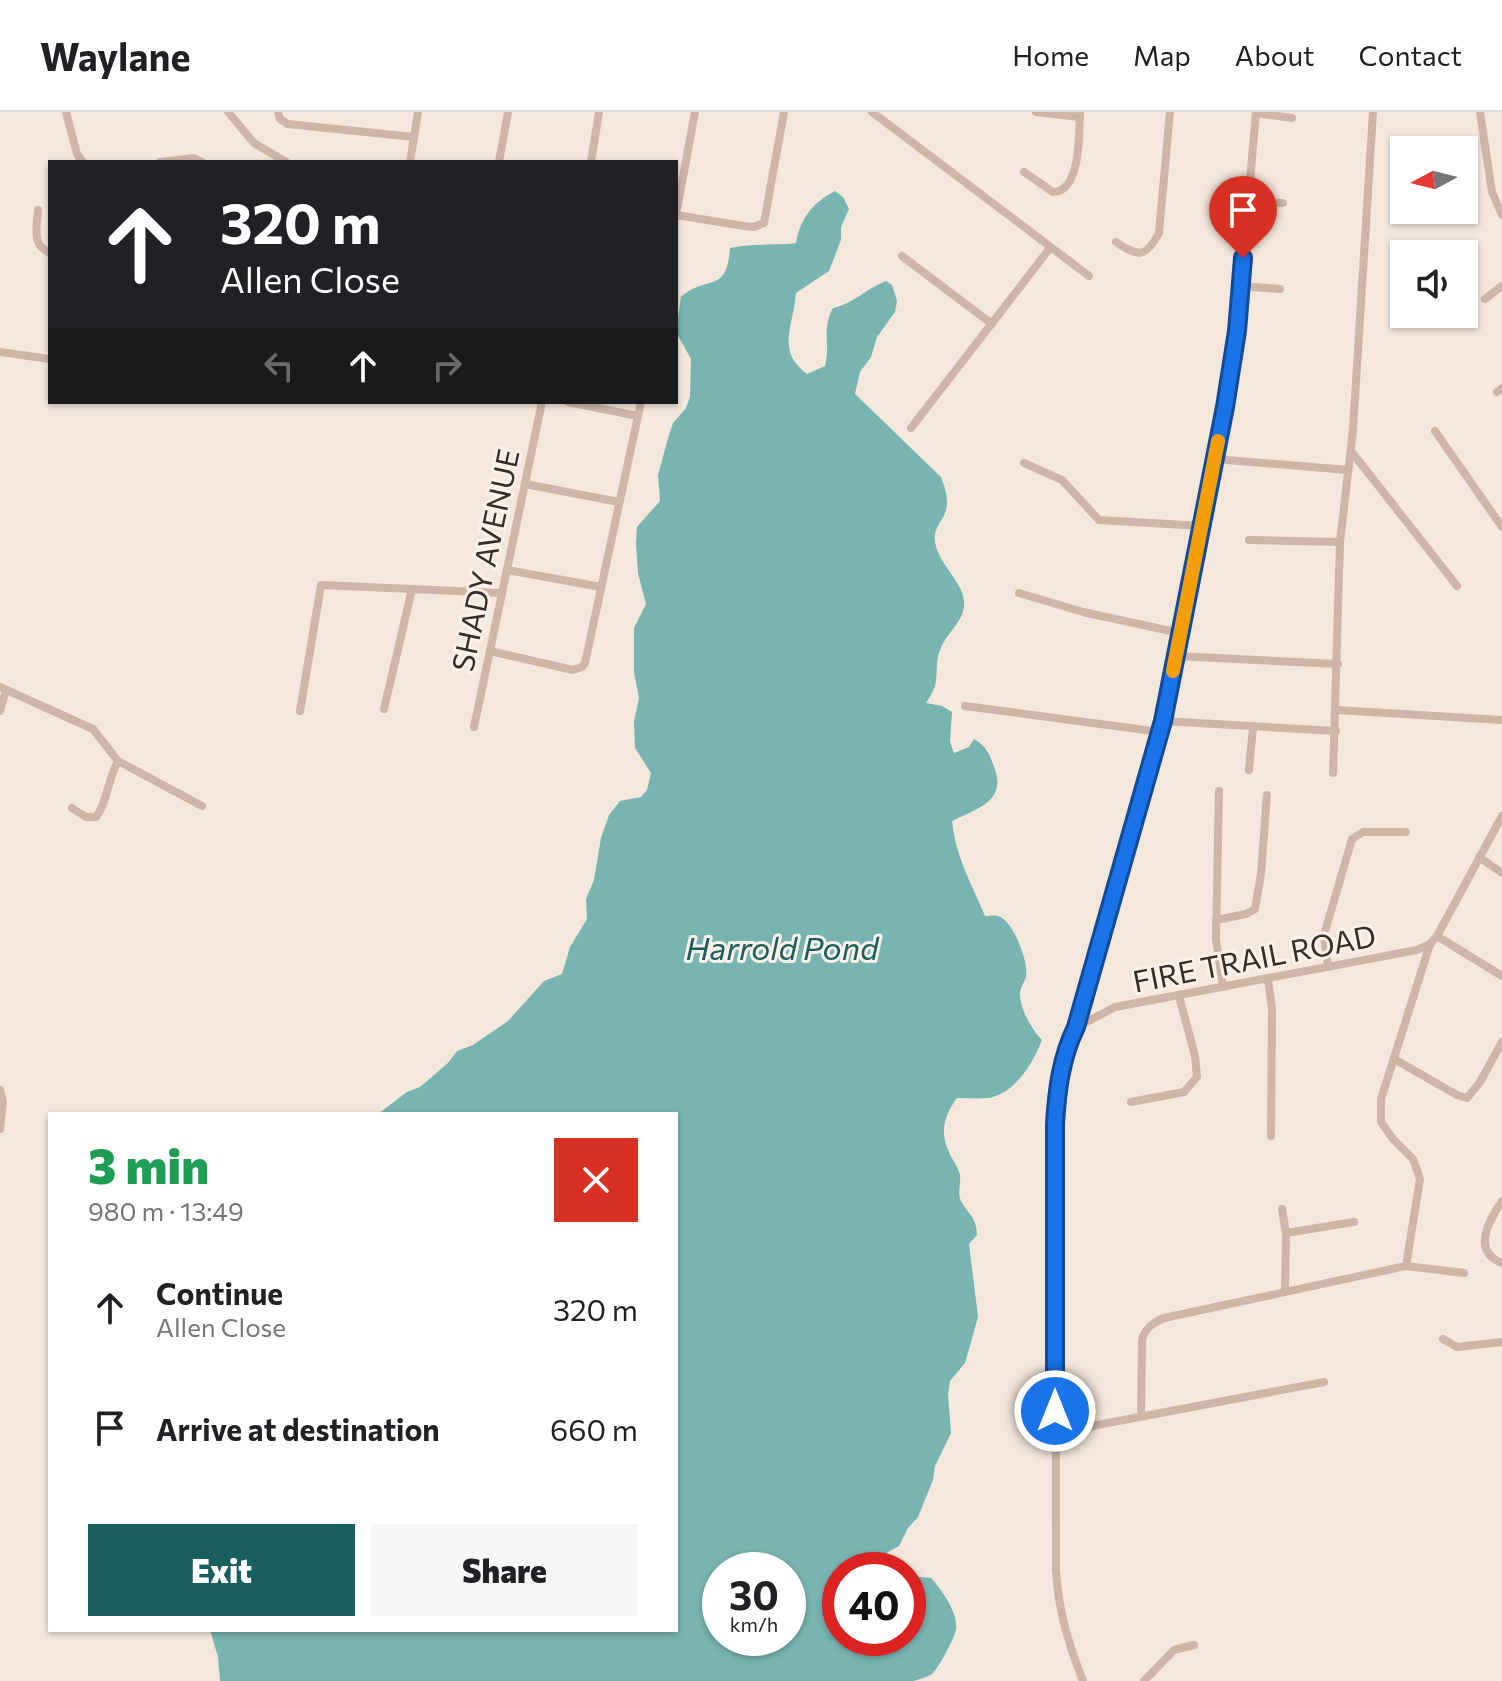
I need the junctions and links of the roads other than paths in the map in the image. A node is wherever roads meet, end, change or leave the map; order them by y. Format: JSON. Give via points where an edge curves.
{"nodes":[{"id":1,"x":66,"y":112,"type":"edge"},
{"id":2,"x":228,"y":112,"type":"edge"},
{"id":3,"x":278,"y":112,"type":"edge"},
{"id":4,"x":418,"y":112,"type":"edge"},
{"id":5,"x":508,"y":112,"type":"edge"},
{"id":6,"x":599,"y":112,"type":"edge"},
{"id":7,"x":695,"y":112,"type":"edge"},
{"id":8,"x":784,"y":112,"type":"edge"},
{"id":9,"x":872,"y":112,"type":"edge"},
{"id":10,"x":1036,"y":112,"type":"edge"},
{"id":11,"x":1170,"y":112,"type":"edge"},
{"id":12,"x":1256,"y":112,"type":"edge"},
{"id":13,"x":1373,"y":112,"type":"edge"},
{"id":14,"x":1480,"y":112,"type":"edge"},
{"id":15,"x":1080,"y":114,"type":"edge"},
{"id":16,"x":1292,"y":118,"type":"dead end"},
{"id":17,"x":414,"y":137,"type":"junction"},
{"id":18,"x":82,"y":160,"type":"edge"},
{"id":19,"x":177,"y":160,"type":"edge"},
{"id":20,"x":198,"y":160,"type":"edge"},
{"id":21,"x":283,"y":160,"type":"edge"},
{"id":22,"x":410,"y":160,"type":"edge"},
{"id":23,"x":499,"y":160,"type":"edge"},
{"id":24,"x":591,"y":160,"type":"edge"},
{"id":25,"x":1024,"y":172,"type":"dead end"},
{"id":26,"x":1248,"y":201,"type":"junction"},
{"id":27,"x":1283,"y":203,"type":"dead end"},
{"id":28,"x":678,"y":204,"type":"edge"},
{"id":29,"x":38,"y":210,"type":"dead end"},
{"id":30,"x":678,"y":215,"type":"edge"},
{"id":31,"x":1502,"y":215,"type":"edge"},
{"id":32,"x":1116,"y":242,"type":"dead end"},
{"id":33,"x":1050,"y":248,"type":"junction"},
{"id":34,"x":48,"y":252,"type":"edge"},
{"id":35,"x":902,"y":256,"type":"dead end"},
{"id":36,"x":1089,"y":276,"type":"dead end"},
{"id":37,"x":1241,"y":286,"type":"junction"},
{"id":38,"x":1502,"y":286,"type":"edge"},
{"id":39,"x":1280,"y":289,"type":"dead end"},
{"id":40,"x":1485,"y":299,"type":"dead end"},
{"id":41,"x":992,"y":324,"type":"junction"},
{"id":42,"x":0,"y":352,"type":"edge"},
{"id":43,"x":48,"y":359,"type":"edge"},
{"id":44,"x":542,"y":404,"type":"edge"},
{"id":45,"x":578,"y":404,"type":"edge"},
{"id":46,"x":641,"y":404,"type":"edge"},
{"id":47,"x":638,"y":416,"type":"junction"},
{"id":48,"x":911,"y":428,"type":"dead end"},
{"id":49,"x":1435,"y":431,"type":"dead end"},
{"id":50,"x":1351,"y":451,"type":"junction"},
{"id":51,"x":1215,"y":459,"type":"junction"},
{"id":52,"x":1024,"y":463,"type":"dead end"},
{"id":53,"x":1348,"y":470,"type":"junction"},
{"id":54,"x":525,"y":484,"type":"junction"},
{"id":55,"x":619,"y":502,"type":"junction"},
{"id":56,"x":1202,"y":526,"type":"junction"},
{"id":57,"x":1502,"y":527,"type":"edge"},
{"id":58,"x":1249,"y":540,"type":"dead end"},
{"id":59,"x":1340,"y":542,"type":"junction"},
{"id":60,"x":507,"y":570,"type":"junction"},
{"id":61,"x":1457,"y":586,"type":"dead end"},
{"id":62,"x":601,"y":587,"type":"junction"},
{"id":63,"x":412,"y":589,"type":"junction"},
{"id":64,"x":502,"y":593,"type":"junction"},
{"id":65,"x":1019,"y":593,"type":"dead end"},
{"id":66,"x":1180,"y":633,"type":"junction"},
{"id":67,"x":490,"y":651,"type":"junction"},
{"id":68,"x":1176,"y":656,"type":"junction"},
{"id":69,"x":1338,"y":664,"type":"junction"},
{"id":70,"x":3,"y":688,"type":"edge"},
{"id":71,"x":965,"y":706,"type":"dead end"},
{"id":72,"x":384,"y":709,"type":"dead end"},
{"id":73,"x":1336,"y":710,"type":"junction"},
{"id":74,"x":0,"y":711,"type":"edge"},
{"id":75,"x":300,"y":711,"type":"dead end"},
{"id":76,"x":1502,"y":720,"type":"edge"},
{"id":77,"x":1163,"y":721,"type":"junction"},
{"id":78,"x":474,"y":727,"type":"dead end"},
{"id":79,"x":1253,"y":727,"type":"junction"},
{"id":80,"x":1336,"y":731,"type":"junction"},
{"id":81,"x":1160,"y":732,"type":"junction"},
{"id":82,"x":118,"y":761,"type":"junction"},
{"id":83,"x":1249,"y":770,"type":"dead end"},
{"id":84,"x":1333,"y":773,"type":"dead end"},
{"id":85,"x":1219,"y":791,"type":"dead end"},
{"id":86,"x":1267,"y":795,"type":"dead end"},
{"id":87,"x":202,"y":806,"type":"dead end"},
{"id":88,"x":72,"y":808,"type":"dead end"},
{"id":89,"x":1502,"y":816,"type":"edge"},
{"id":90,"x":1406,"y":832,"type":"dead end"},
{"id":91,"x":1479,"y":857,"type":"junction"},
{"id":92,"x":1502,"y":873,"type":"edge"},
{"id":93,"x":1216,"y":920,"type":"junction"},
{"id":94,"x":1437,"y":936,"type":"junction"},
{"id":95,"x":1430,"y":944,"type":"junction"},
{"id":96,"x":1328,"y":967,"type":"junction"},
{"id":97,"x":1502,"y":976,"type":"edge"},
{"id":98,"x":1268,"y":979,"type":"junction"},
{"id":99,"x":1223,"y":987,"type":"junction"},
{"id":100,"x":1179,"y":996,"type":"junction"},
{"id":101,"x":1076,"y":1027,"type":"junction"},
{"id":102,"x":1502,"y":1042,"type":"edge"},
{"id":103,"x":1394,"y":1059,"type":"junction"},
{"id":104,"x":0,"y":1090,"type":"edge"},
{"id":105,"x":1131,"y":1102,"type":"dead end"},
{"id":106,"x":0,"y":1129,"type":"edge"},
{"id":107,"x":1271,"y":1136,"type":"dead end"},
{"id":108,"x":1502,"y":1201,"type":"edge"},
{"id":109,"x":1282,"y":1209,"type":"dead end"},
{"id":110,"x":1354,"y":1222,"type":"dead end"},
{"id":111,"x":1286,"y":1233,"type":"junction"},
{"id":112,"x":1502,"y":1263,"type":"edge"},
{"id":113,"x":1406,"y":1266,"type":"junction"},
{"id":114,"x":1464,"y":1273,"type":"dead end"},
{"id":115,"x":1285,"y":1290,"type":"junction"},
{"id":116,"x":1443,"y":1339,"type":"dead end"},
{"id":117,"x":1502,"y":1342,"type":"edge"},
{"id":118,"x":1324,"y":1382,"type":"dead end"},
{"id":119,"x":1141,"y":1416,"type":"junction"},
{"id":120,"x":1055,"y":1433,"type":"junction"},
{"id":121,"x":1194,"y":1645,"type":"dead end"},
{"id":122,"x":1083,"y":1681,"type":"edge"},
{"id":123,"x":1144,"y":1681,"type":"edge"}],
"edges":[{"from":1,"to":18,"type":"street"},
{"from":2,"to":21,"type":"street","via":[[254,143]]},
{"from":3,"to":17,"type":"street","via":[[288,124]]},
{"from":4,"to":17,"type":"street"},
{"from":5,"to":23,"type":"street"},
{"from":6,"to":24,"type":"street"},
{"from":7,"to":28,"type":"street"},
{"from":8,"to":30,"type":"street","via":[[764,223],[754,227]]},
{"from":9,"to":33,"type":"street"},
{"from":10,"to":15,"type":"street"},
{"from":11,"to":32,"type":"street","via":[[1159,233],[1142,253]]},
{"from":12,"to":16,"type":"street"},
{"from":12,"to":26,"type":"street"},
{"from":13,"to":50,"type":"street"},
{"from":14,"to":31,"type":"street","via":[[1492,192]]},
{"from":15,"to":25,"type":"street","via":[[1074,172],[1067,187],[1053,192]]},
{"from":17,"to":22,"type":"street"},
{"from":19,"to":20,"type":"street"},
{"from":26,"to":27,"type":"street"},
{"from":26,"to":37,"type":"street"},
{"from":29,"to":34,"type":"street","via":[[37,242]]},
{"from":33,"to":36,"type":"street"},
{"from":33,"to":41,"type":"street"},
{"from":35,"to":41,"type":"street"},
{"from":37,"to":39,"type":"street"},
{"from":37,"to":51,"type":"street"},
{"from":38,"to":40,"type":"street"},
{"from":41,"to":48,"type":"street"},
{"from":42,"to":43,"type":"street"},
{"from":44,"to":54,"type":"street","name":"SHADY AVENUE"},
{"from":45,"to":47,"type":"street"},
{"from":46,"to":47,"type":"street"},
{"from":47,"to":55,"type":"street"},
{"from":49,"to":57,"type":"street"},
{"from":50,"to":53,"type":"street"},
{"from":50,"to":61,"type":"street"},
{"from":51,"to":53,"type":"street"},
{"from":51,"to":56,"type":"street"},
{"from":52,"to":56,"type":"street","via":[[1062,480],[1099,520]]},
{"from":53,"to":59,"type":"street"},
{"from":54,"to":55,"type":"street"},
{"from":54,"to":60,"type":"street","name":"SHADY AVENUE"},
{"from":55,"to":62,"type":"street"},
{"from":56,"to":66,"type":"street"},
{"from":58,"to":59,"type":"street"},
{"from":59,"to":69,"type":"street"},
{"from":60,"to":62,"type":"street"},
{"from":60,"to":64,"type":"street","name":"SHADY AVENUE"},
{"from":62,"to":67,"type":"street","via":[[585,663],[578,669]]},
{"from":63,"to":64,"type":"street"},
{"from":63,"to":72,"type":"street"},
{"from":63,"to":75,"type":"street","via":[[321,585]]},
{"from":64,"to":67,"type":"street","name":"SHADY AVENUE"},
{"from":65,"to":66,"type":"street"},
{"from":66,"to":68,"type":"street"},
{"from":67,"to":78,"type":"street","name":"SHADY AVENUE"},
{"from":68,"to":69,"type":"street"},
{"from":68,"to":77,"type":"street"},
{"from":69,"to":73,"type":"street"},
{"from":70,"to":74,"type":"street"},
{"from":70,"to":82,"type":"street","via":[[93,729]]},
{"from":71,"to":81,"type":"street"},
{"from":73,"to":76,"type":"street"},
{"from":73,"to":80,"type":"street"},
{"from":77,"to":79,"type":"street"},
{"from":77,"to":81,"type":"street"},
{"from":79,"to":80,"type":"street"},
{"from":79,"to":83,"type":"street"},
{"from":80,"to":84,"type":"street"},
{"from":81,"to":101,"type":"street"},
{"from":82,"to":87,"type":"street"},
{"from":82,"to":88,"type":"street","via":[[96,817]]},
{"from":85,"to":93,"type":"street"},
{"from":86,"to":93,"type":"street","via":[[1255,909]]},
{"from":89,"to":91,"type":"street"},
{"from":90,"to":96,"type":"street","via":[[1363,832],[1352,839],[1324,935]]},
{"from":91,"to":92,"type":"street"},
{"from":91,"to":94,"type":"street"},
{"from":93,"to":99,"type":"street"},
{"from":94,"to":95,"type":"street"},
{"from":94,"to":97,"type":"street"},
{"from":95,"to":96,"type":"street","name":"FIRE TRAIL ROAD"},
{"from":95,"to":103,"type":"street"},
{"from":96,"to":98,"type":"street","name":"FIRE TRAIL ROAD"},
{"from":98,"to":99,"type":"street","name":"FIRE TRAIL ROAD"},
{"from":98,"to":107,"type":"street"},
{"from":99,"to":100,"type":"street","name":"FIRE TRAIL ROAD"},
{"from":100,"to":101,"type":"street","name":"FIRE TRAIL ROAD","via":[[1115,1007]]},
{"from":100,"to":105,"type":"street","via":[[1197,1077],[1184,1092]]},
{"from":101,"to":120,"type":"street","via":[[1060,1077],[1055,1124]]},
{"from":102,"to":103,"type":"street","via":[[1467,1098]]},
{"from":103,"to":113,"type":"street","via":[[1381,1099],[1381,1122],[1413,1159],[1420,1179]]},
{"from":104,"to":106,"type":"street"},
{"from":108,"to":112,"type":"street","via":[[1483,1240],[1488,1253]]},
{"from":109,"to":111,"type":"street"},
{"from":110,"to":111,"type":"street"},
{"from":111,"to":115,"type":"street"},
{"from":113,"to":114,"type":"street"},
{"from":113,"to":115,"type":"street"},
{"from":115,"to":119,"type":"street","via":[[1153,1323],[1142,1340]]},
{"from":116,"to":117,"type":"street","via":[[1457,1347]]},
{"from":118,"to":119,"type":"street"},
{"from":119,"to":120,"type":"street"},
{"from":120,"to":122,"type":"street","via":[[1058,1606]]},
{"from":121,"to":123,"type":"street","via":[[1174,1650]]}]}
